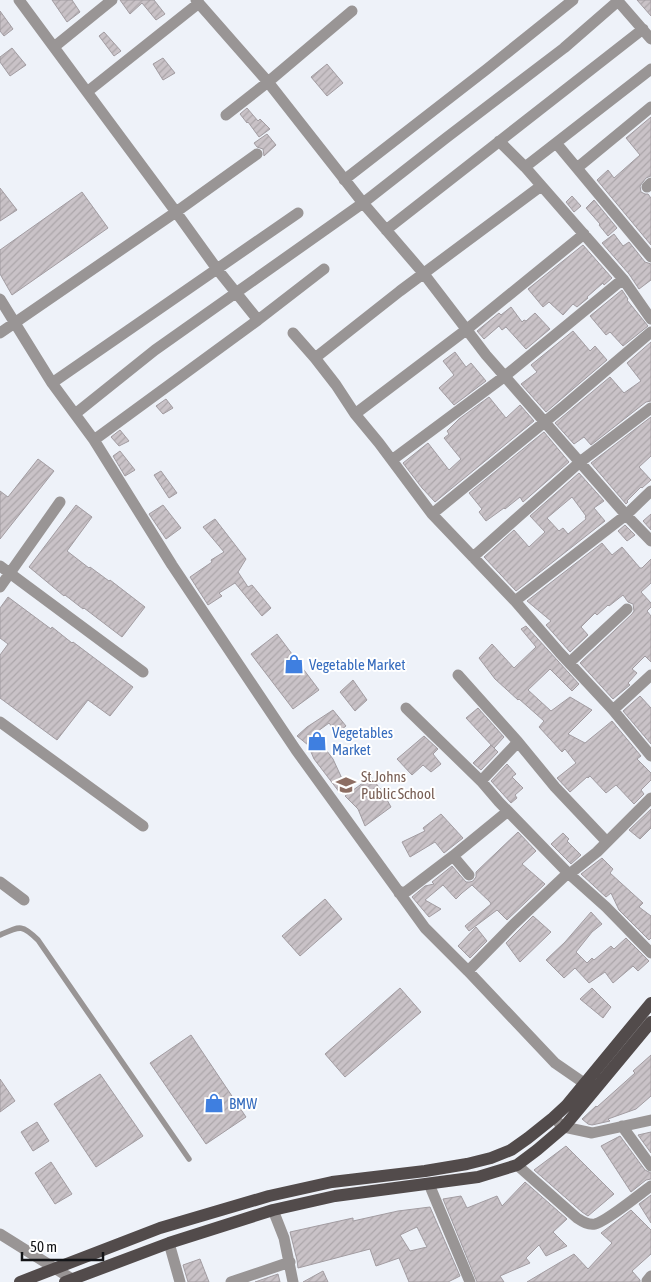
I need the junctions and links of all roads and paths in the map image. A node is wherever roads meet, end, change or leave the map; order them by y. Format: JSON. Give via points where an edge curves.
{"nodes":[{"id":1,"x":19,"y":0,"type":"edge"},
{"id":2,"x":112,"y":0,"type":"edge"},
{"id":3,"x":573,"y":0,"type":"edge"},
{"id":4,"x":618,"y":1,"type":"edge"},
{"id":5,"x":197,"y":2,"type":"edge"},
{"id":6,"x":352,"y":11,"type":"dead end"},
{"id":7,"x":643,"y":29,"type":"junction"},
{"id":8,"x":651,"y":39,"type":"edge"},
{"id":9,"x":54,"y":47,"type":"junction"},
{"id":10,"x":651,"y":69,"type":"edge"},
{"id":11,"x":268,"y":82,"type":"junction"},
{"id":12,"x":87,"y":92,"type":"junction"},
{"id":13,"x":651,"y":107,"type":"edge"},
{"id":14,"x":226,"y":115,"type":"dead end"},
{"id":15,"x":499,"y":141,"type":"junction"},
{"id":16,"x":556,"y":143,"type":"junction"},
{"id":17,"x":257,"y":154,"type":"dead end"},
{"id":18,"x":525,"y":167,"type":"junction"},
{"id":19,"x":577,"y":168,"type":"junction"},
{"id":20,"x":344,"y":180,"type":"junction"},
{"id":21,"x":541,"y":186,"type":"junction"},
{"id":22,"x":363,"y":203,"type":"junction"},
{"id":23,"x":176,"y":212,"type":"junction"},
{"id":24,"x":298,"y":212,"type":"dead end"},
{"id":25,"x":386,"y":230,"type":"junction"},
{"id":26,"x":584,"y":234,"type":"junction"},
{"id":27,"x":651,"y":256,"type":"edge"},
{"id":28,"x":217,"y":269,"type":"junction"},
{"id":29,"x":324,"y":269,"type":"dead end"},
{"id":30,"x":424,"y":274,"type":"junction"},
{"id":31,"x":623,"y":279,"type":"junction"},
{"id":32,"x":237,"y":294,"type":"junction"},
{"id":33,"x":0,"y":299,"type":"edge"},
{"id":34,"x":651,"y":319,"type":"edge"},
{"id":35,"x":258,"y":320,"type":"junction"},
{"id":36,"x":15,"y":323,"type":"junction"},
{"id":37,"x":466,"y":330,"type":"junction"},
{"id":38,"x":651,"y":332,"type":"edge"},
{"id":39,"x":0,"y":334,"type":"edge"},
{"id":40,"x":293,"y":334,"type":"dead end"},
{"id":41,"x":314,"y":358,"type":"junction"},
{"id":42,"x":505,"y":376,"type":"junction"},
{"id":43,"x":52,"y":383,"type":"junction"},
{"id":44,"x":651,"y":408,"type":"edge"},
{"id":45,"x":75,"y":414,"type":"junction"},
{"id":46,"x":355,"y":414,"type":"junction"},
{"id":47,"x":545,"y":422,"type":"junction"},
{"id":48,"x":94,"y":440,"type":"junction"},
{"id":49,"x":392,"y":460,"type":"junction"},
{"id":50,"x":580,"y":462,"type":"junction"},
{"id":51,"x":651,"y":491,"type":"edge"},
{"id":52,"x":60,"y":502,"type":"dead end"},
{"id":53,"x":432,"y":514,"type":"junction"},
{"id":54,"x":626,"y":514,"type":"junction"},
{"id":55,"x":651,"y":541,"type":"edge"},
{"id":56,"x":473,"y":557,"type":"junction"},
{"id":57,"x":0,"y":566,"type":"edge"},
{"id":58,"x":10,"y":572,"type":"junction"},
{"id":59,"x":0,"y":587,"type":"edge"},
{"id":60,"x":515,"y":601,"type":"junction"},
{"id":61,"x":627,"y":609,"type":"dead end"},
{"id":62,"x":570,"y":662,"type":"junction"},
{"id":63,"x":143,"y":672,"type":"dead end"},
{"id":64,"x":458,"y":675,"type":"dead end"},
{"id":65,"x":651,"y":675,"type":"edge"},
{"id":66,"x":406,"y":708,"type":"dead end"},
{"id":67,"x":613,"y":710,"type":"junction"},
{"id":68,"x":0,"y":722,"type":"edge"},
{"id":69,"x":518,"y":742,"type":"junction"},
{"id":70,"x":651,"y":756,"type":"edge"},
{"id":71,"x":481,"y":781,"type":"junction"},
{"id":72,"x":651,"y":798,"type":"edge"},
{"id":73,"x":508,"y":810,"type":"junction"},
{"id":74,"x":142,"y":826,"type":"dead end"},
{"id":75,"x":607,"y":842,"type":"junction"},
{"id":76,"x":453,"y":856,"type":"junction"},
{"id":77,"x":568,"y":873,"type":"junction"},
{"id":78,"x":468,"y":876,"type":"dead end"},
{"id":79,"x":0,"y":882,"type":"edge"},
{"id":80,"x":399,"y":893,"type":"junction"},
{"id":81,"x":24,"y":900,"type":"dead end"},
{"id":82,"x":0,"y":935,"type":"edge"},
{"id":83,"x":651,"y":953,"type":"edge"},
{"id":84,"x":468,"y":971,"type":"junction"},
{"id":85,"x":651,"y":1003,"type":"edge"},
{"id":86,"x":651,"y":1022,"type":"edge"},
{"id":87,"x":584,"y":1083,"type":"junction"},
{"id":88,"x":553,"y":1118,"type":"junction"},
{"id":89,"x":651,"y":1120,"type":"edge"},
{"id":90,"x":622,"y":1126,"type":"junction"},
{"id":91,"x":564,"y":1127,"type":"junction"},
{"id":92,"x":189,"y":1159,"type":"dead end"},
{"id":93,"x":517,"y":1165,"type":"junction"},
{"id":94,"x":651,"y":1166,"type":"edge"},
{"id":95,"x":429,"y":1184,"type":"junction"},
{"id":96,"x":651,"y":1186,"type":"edge"},
{"id":97,"x":274,"y":1210,"type":"junction"},
{"id":98,"x":0,"y":1234,"type":"edge"},
{"id":99,"x":169,"y":1243,"type":"junction"},
{"id":100,"x":290,"y":1262,"type":"junction"},
{"id":101,"x":55,"y":1268,"type":"junction"},
{"id":102,"x":69,"y":1281,"type":"edge"},
{"id":103,"x":20,"y":1282,"type":"edge"},
{"id":104,"x":180,"y":1282,"type":"edge"},
{"id":105,"x":232,"y":1282,"type":"edge"},
{"id":106,"x":293,"y":1282,"type":"edge"},
{"id":107,"x":470,"y":1282,"type":"edge"}],
"edges":[{"from":1,"to":9,"type":"street"},
{"from":2,"to":9,"type":"street"},
{"from":3,"to":20,"type":"street"},
{"from":4,"to":7,"type":"street"},
{"from":4,"to":22,"type":"street","via":[[564,48]]},
{"from":5,"to":11,"type":"street"},
{"from":5,"to":12,"type":"street"},
{"from":6,"to":11,"type":"street"},
{"from":7,"to":8,"type":"street"},
{"from":7,"to":15,"type":"street"},
{"from":9,"to":12,"type":"street"},
{"from":10,"to":16,"type":"street"},
{"from":11,"to":14,"type":"street"},
{"from":11,"to":20,"type":"street"},
{"from":12,"to":23,"type":"street"},
{"from":13,"to":19,"type":"street"},
{"from":15,"to":18,"type":"street"},
{"from":15,"to":25,"type":"street"},
{"from":16,"to":18,"type":"street"},
{"from":16,"to":19,"type":"street"},
{"from":17,"to":23,"type":"street"},
{"from":18,"to":21,"type":"street"},
{"from":19,"to":27,"type":"street"},
{"from":20,"to":22,"type":"street"},
{"from":21,"to":26,"type":"street"},
{"from":21,"to":30,"type":"street"},
{"from":22,"to":25,"type":"street"},
{"from":22,"to":32,"type":"street"},
{"from":23,"to":28,"type":"street"},
{"from":23,"to":36,"type":"street"},
{"from":24,"to":28,"type":"street"},
{"from":25,"to":30,"type":"street"},
{"from":26,"to":31,"type":"street"},
{"from":26,"to":37,"type":"street"},
{"from":28,"to":32,"type":"street"},
{"from":28,"to":43,"type":"street"},
{"from":29,"to":35,"type":"street"},
{"from":30,"to":37,"type":"street"},
{"from":30,"to":41,"type":"street"},
{"from":31,"to":34,"type":"street"},
{"from":31,"to":42,"type":"street"},
{"from":32,"to":35,"type":"street"},
{"from":32,"to":45,"type":"street","via":[[154,350]]},
{"from":33,"to":36,"type":"street"},
{"from":35,"to":48,"type":"street"},
{"from":36,"to":39,"type":"street"},
{"from":36,"to":43,"type":"street"},
{"from":37,"to":42,"type":"street"},
{"from":37,"to":46,"type":"street"},
{"from":38,"to":47,"type":"street"},
{"from":40,"to":41,"type":"street"},
{"from":41,"to":46,"type":"street"},
{"from":42,"to":47,"type":"street"},
{"from":42,"to":49,"type":"street"},
{"from":43,"to":45,"type":"street"},
{"from":44,"to":50,"type":"street"},
{"from":45,"to":48,"type":"street"},
{"from":46,"to":49,"type":"street"},
{"from":47,"to":50,"type":"street"},
{"from":47,"to":53,"type":"street"},
{"from":48,"to":80,"type":"street","via":[[286,734]]},
{"from":49,"to":53,"type":"street"},
{"from":50,"to":54,"type":"street"},
{"from":50,"to":56,"type":"street"},
{"from":51,"to":54,"type":"street"},
{"from":52,"to":58,"type":"street"},
{"from":53,"to":56,"type":"street"},
{"from":54,"to":55,"type":"street"},
{"from":54,"to":60,"type":"street"},
{"from":56,"to":60,"type":"street"},
{"from":57,"to":58,"type":"street"},
{"from":58,"to":59,"type":"street"},
{"from":58,"to":63,"type":"street"},
{"from":60,"to":62,"type":"street"},
{"from":61,"to":62,"type":"street"},
{"from":62,"to":67,"type":"street"},
{"from":64,"to":69,"type":"street"},
{"from":65,"to":67,"type":"street"},
{"from":66,"to":71,"type":"street"},
{"from":67,"to":70,"type":"street"},
{"from":68,"to":74,"type":"street"},
{"from":69,"to":71,"type":"street"},
{"from":69,"to":75,"type":"street"},
{"from":71,"to":73,"type":"street"},
{"from":72,"to":75,"type":"street"},
{"from":73,"to":76,"type":"street"},
{"from":73,"to":77,"type":"street"},
{"from":75,"to":77,"type":"street"},
{"from":76,"to":78,"type":"street"},
{"from":76,"to":80,"type":"street","via":[[407,891]]},
{"from":77,"to":83,"type":"street"},
{"from":77,"to":84,"type":"street"},
{"from":79,"to":81,"type":"street"},
{"from":80,"to":84,"type":"street","via":[[424,928]]},
{"from":82,"to":92,"type":"lane","via":[[16,927],[28,930],[38,940]]},
{"from":84,"to":87,"type":"street","via":[[555,1063]]},
{"from":85,"to":87,"type":"main road"},
{"from":86,"to":91,"type":"main road"},
{"from":87,"to":88,"type":"main road"},
{"from":88,"to":91,"type":"street"},
{"from":88,"to":101,"type":"main road","via":[[512,1150],[491,1158],[425,1171],[332,1182],[269,1196],[160,1228]]},
{"from":89,"to":90,"type":"street"},
{"from":90,"to":91,"type":"street","via":[[592,1133]]},
{"from":90,"to":94,"type":"street"},
{"from":91,"to":93,"type":"main road"},
{"from":93,"to":95,"type":"main road","via":[[478,1177]]},
{"from":93,"to":96,"type":"street","via":[[586,1224],[596,1224]]},
{"from":95,"to":97,"type":"main road","via":[[335,1196]]},
{"from":95,"to":107,"type":"street"},
{"from":97,"to":99,"type":"main road"},
{"from":97,"to":100,"type":"street"},
{"from":98,"to":101,"type":"street"},
{"from":99,"to":102,"type":"main road"},
{"from":99,"to":104,"type":"street"},
{"from":100,"to":105,"type":"street"},
{"from":100,"to":106,"type":"street"},
{"from":101,"to":102,"type":"street"},
{"from":101,"to":103,"type":"main road"}]}
